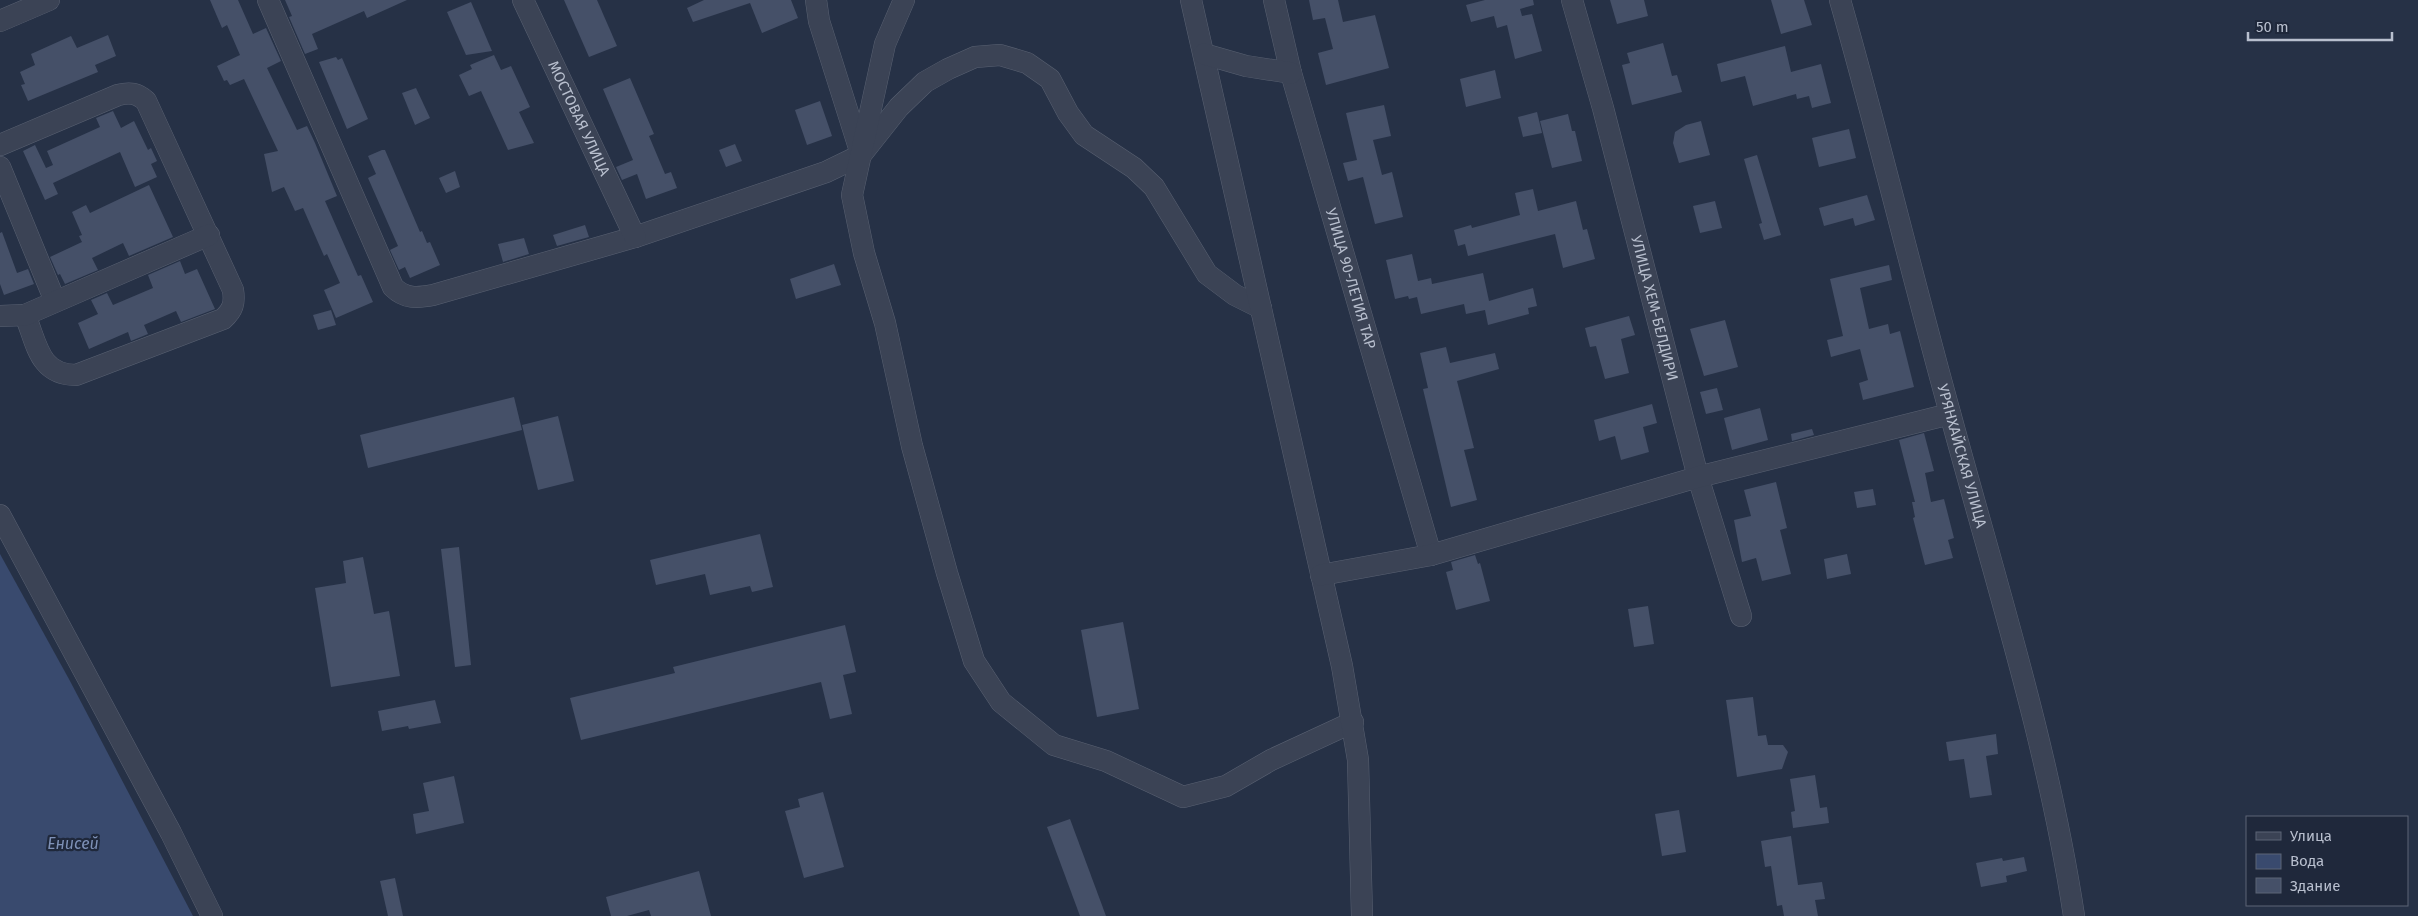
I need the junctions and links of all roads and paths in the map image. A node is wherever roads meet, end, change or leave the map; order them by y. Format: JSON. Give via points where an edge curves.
{"nodes":[{"id":1,"x":49,"y":0,"type":"edge"},
{"id":2,"x":268,"y":0,"type":"edge"},
{"id":3,"x":524,"y":0,"type":"edge"},
{"id":4,"x":816,"y":0,"type":"edge"},
{"id":5,"x":904,"y":0,"type":"edge"},
{"id":6,"x":1192,"y":0,"type":"edge"},
{"id":7,"x":1274,"y":0,"type":"edge"},
{"id":8,"x":1572,"y":0,"type":"edge"},
{"id":9,"x":1840,"y":0,"type":"edge"},
{"id":10,"x":0,"y":21,"type":"edge"},
{"id":11,"x":1204,"y":54,"type":"junction"},
{"id":12,"x":1292,"y":73,"type":"junction"},
{"id":13,"x":0,"y":145,"type":"edge"},
{"id":14,"x":861,"y":155,"type":"junction"},
{"id":15,"x":0,"y":167,"type":"edge"},
{"id":16,"x":209,"y":235,"type":"junction"},
{"id":17,"x":635,"y":236,"type":"junction"},
{"id":18,"x":55,"y":301,"type":"junction"},
{"id":19,"x":1261,"y":308,"type":"junction"},
{"id":20,"x":25,"y":315,"type":"junction"},
{"id":21,"x":0,"y":316,"type":"edge"},
{"id":22,"x":1950,"y":414,"type":"junction"},
{"id":23,"x":1698,"y":477,"type":"junction"},
{"id":24,"x":0,"y":515,"type":"edge"},
{"id":25,"x":1431,"y":555,"type":"junction"},
{"id":26,"x":1321,"y":575,"type":"junction"},
{"id":27,"x":1741,"y":616,"type":"dead end"},
{"id":28,"x":1353,"y":722,"type":"junction"},
{"id":29,"x":212,"y":916,"type":"edge"},
{"id":30,"x":1362,"y":916,"type":"edge"},
{"id":31,"x":2074,"y":916,"type":"edge"}],
"edges":[{"from":1,"to":10,"type":"street"},
{"from":2,"to":17,"type":"street","via":[[393,286],[400,294],[410,297],[433,295]]},
{"from":3,"to":17,"type":"street","name":"МОСТОВАЯ УЛИЦА"},
{"from":4,"to":14,"type":"street","via":[[819,21]]},
{"from":5,"to":14,"type":"street","via":[[884,44]]},
{"from":6,"to":11,"type":"street"},
{"from":7,"to":12,"type":"street","name":"УЛИЦА 90-ЛЕТИЯ ТАР"},
{"from":8,"to":23,"type":"street","name":"УЛИЦА ХЕМ-БЕЛДИРИ"},
{"from":9,"to":22,"type":"street","name":"УРЯНХАЙСКАЯ УЛИЦА"},
{"from":11,"to":12,"type":"street","via":[[1246,66]]},
{"from":11,"to":19,"type":"street"},
{"from":12,"to":25,"type":"street","name":"УЛИЦА 90-ЛЕТИЯ ТАР"},
{"from":13,"to":16,"type":"street","via":[[118,94],[138,94],[146,101]]},
{"from":14,"to":17,"type":"street","via":[[826,172]]},
{"from":14,"to":19,"type":"street","via":[[925,82],[948,69],[975,57],[1000,55],[1027,63],[1050,79],[1068,113],[1084,134],[1134,168],[1154,187],[1207,274],[1235,296]]},
{"from":14,"to":28,"type":"street","via":[[852,195],[912,446],[974,661],[1001,702],[1054,745],[1106,761],[1182,797],[1226,786],[1271,760]]},
{"from":15,"to":18,"type":"street"},
{"from":16,"to":18,"type":"street"},
{"from":16,"to":20,"type":"street","via":[[233,290],[231,311],[223,319],[76,375],[62,375],[49,368],[42,358]]},
{"from":18,"to":20,"type":"street"},
{"from":19,"to":26,"type":"street"},
{"from":20,"to":21,"type":"street"},
{"from":22,"to":23,"type":"street"},
{"from":22,"to":31,"type":"street","name":"УРЯНХАЙСКАЯ УЛИЦА","via":[[2011,628],[2063,843]]},
{"from":23,"to":25,"type":"street"},
{"from":23,"to":27,"type":"street","name":"УЛИЦА ХЕМ-БЕЛДИРИ"},
{"from":24,"to":29,"type":"street","via":[[171,833]]},
{"from":25,"to":26,"type":"street"},
{"from":26,"to":28,"type":"street"},
{"from":28,"to":30,"type":"street","via":[[1358,760]]}]}
